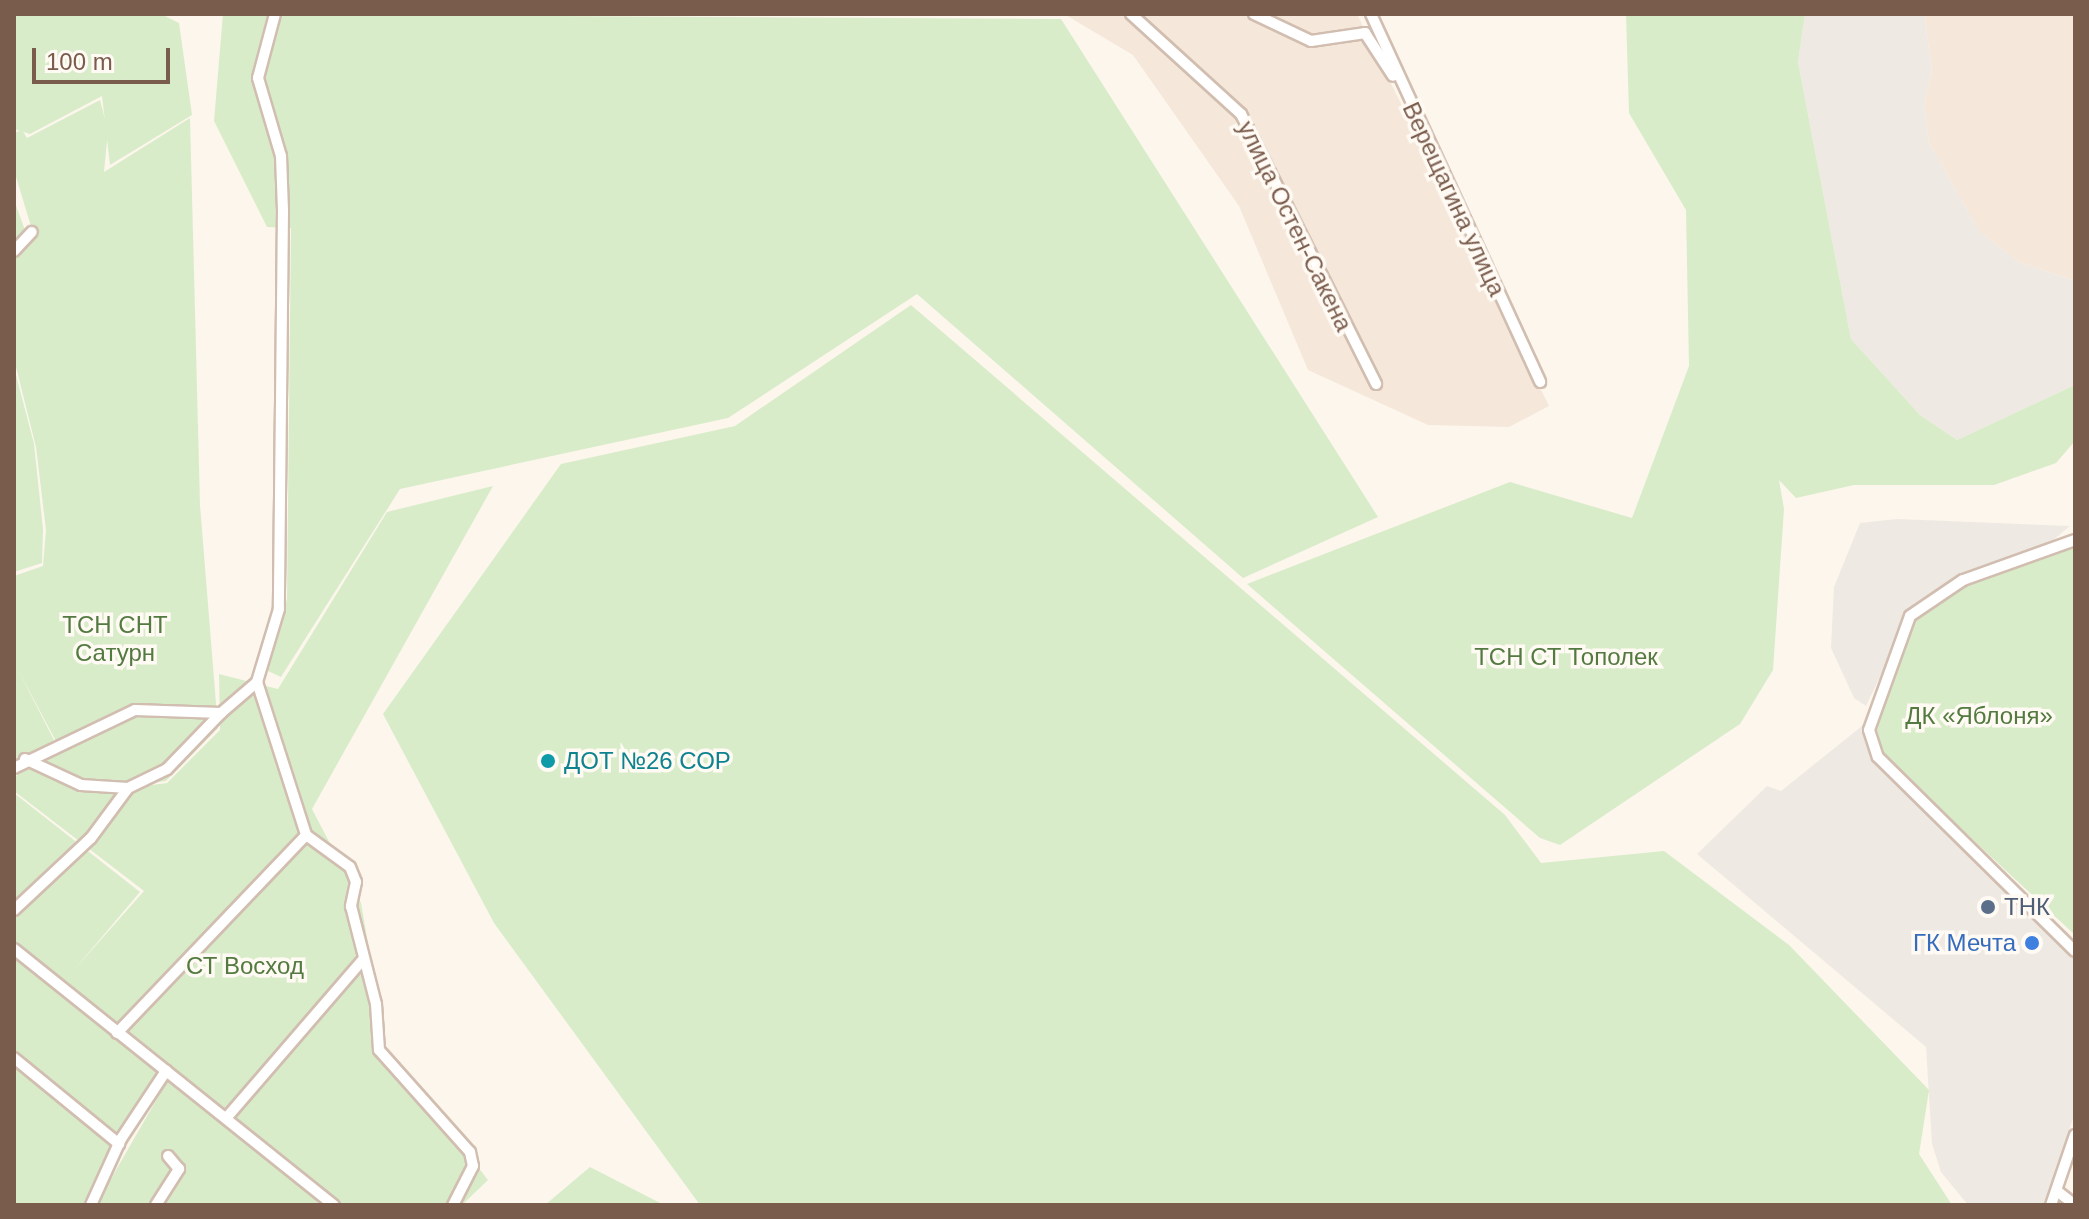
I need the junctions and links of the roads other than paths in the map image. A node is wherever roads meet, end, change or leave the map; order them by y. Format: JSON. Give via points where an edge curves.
{"nodes":[{"id":1,"x":275,"y":14,"type":"edge"},
{"id":2,"x":1131,"y":14,"type":"edge"},
{"id":3,"x":1254,"y":14,"type":"edge"},
{"id":4,"x":1371,"y":14,"type":"edge"},
{"id":5,"x":1409,"y":102,"type":"junction"},
{"id":6,"x":32,"y":232,"type":"dead end"},
{"id":7,"x":14,"y":251,"type":"edge"},
{"id":8,"x":1540,"y":382,"type":"dead end"},
{"id":9,"x":1376,"y":384,"type":"dead end"},
{"id":10,"x":2075,"y":540,"type":"edge"},
{"id":11,"x":257,"y":682,"type":"junction"},
{"id":12,"x":221,"y":713,"type":"junction"},
{"id":13,"x":25,"y":759,"type":"junction"},
{"id":14,"x":14,"y":768,"type":"edge"},
{"id":15,"x":128,"y":788,"type":"junction"},
{"id":16,"x":306,"y":835,"type":"junction"},
{"id":17,"x":14,"y":910,"type":"edge"},
{"id":18,"x":14,"y":949,"type":"edge"},
{"id":19,"x":2075,"y":951,"type":"edge"},
{"id":20,"x":362,"y":961,"type":"junction"},
{"id":21,"x":117,"y":1033,"type":"junction"},
{"id":22,"x":14,"y":1058,"type":"edge"},
{"id":23,"x":166,"y":1071,"type":"junction"},
{"id":24,"x":228,"y":1116,"type":"junction"},
{"id":25,"x":2075,"y":1135,"type":"edge"},
{"id":26,"x":119,"y":1144,"type":"junction"},
{"id":27,"x":168,"y":1156,"type":"dead end"},
{"id":28,"x":2057,"y":1191,"type":"junction"},
{"id":29,"x":91,"y":1205,"type":"edge"},
{"id":30,"x":156,"y":1205,"type":"edge"},
{"id":31,"x":334,"y":1205,"type":"edge"},
{"id":32,"x":453,"y":1205,"type":"edge"},
{"id":33,"x":2051,"y":1205,"type":"edge"},
{"id":34,"x":2075,"y":1205,"type":"edge"}],
"edges":[{"from":1,"to":11,"type":"street","via":[[258,78],[281,156],[279,609]]},
{"from":2,"to":9,"type":"street","name":"улица Остен-Сакена","via":[[1241,114]]},
{"from":3,"to":5,"type":"street","via":[[1311,41],[1365,33]]},
{"from":4,"to":5,"type":"street","name":"Верещагина улица"},
{"from":5,"to":8,"type":"street","name":"Верещагина улица"},
{"from":6,"to":7,"type":"street"},
{"from":10,"to":19,"type":"street","via":[[1963,580],[1910,616],[1869,730],[1878,757]]},
{"from":11,"to":12,"type":"street"},
{"from":11,"to":16,"type":"street"},
{"from":12,"to":13,"type":"street","via":[[151,705]]},
{"from":12,"to":15,"type":"street","via":[[167,769]]},
{"from":13,"to":14,"type":"street"},
{"from":13,"to":15,"type":"street","via":[[81,785]]},
{"from":15,"to":17,"type":"street","via":[[91,838]]},
{"from":16,"to":20,"type":"street","via":[[350,867]]},
{"from":16,"to":21,"type":"street"},
{"from":18,"to":21,"type":"street"},
{"from":20,"to":24,"type":"street"},
{"from":20,"to":32,"type":"street","via":[[376,1004],[379,1050],[470,1152],[473,1166]]},
{"from":21,"to":23,"type":"street"},
{"from":22,"to":26,"type":"street"},
{"from":23,"to":24,"type":"street"},
{"from":23,"to":26,"type":"street"},
{"from":24,"to":31,"type":"street"},
{"from":25,"to":28,"type":"street"},
{"from":26,"to":29,"type":"street"},
{"from":27,"to":30,"type":"street","via":[[179,1169]]},
{"from":28,"to":33,"type":"street"},
{"from":28,"to":34,"type":"street"}]}
